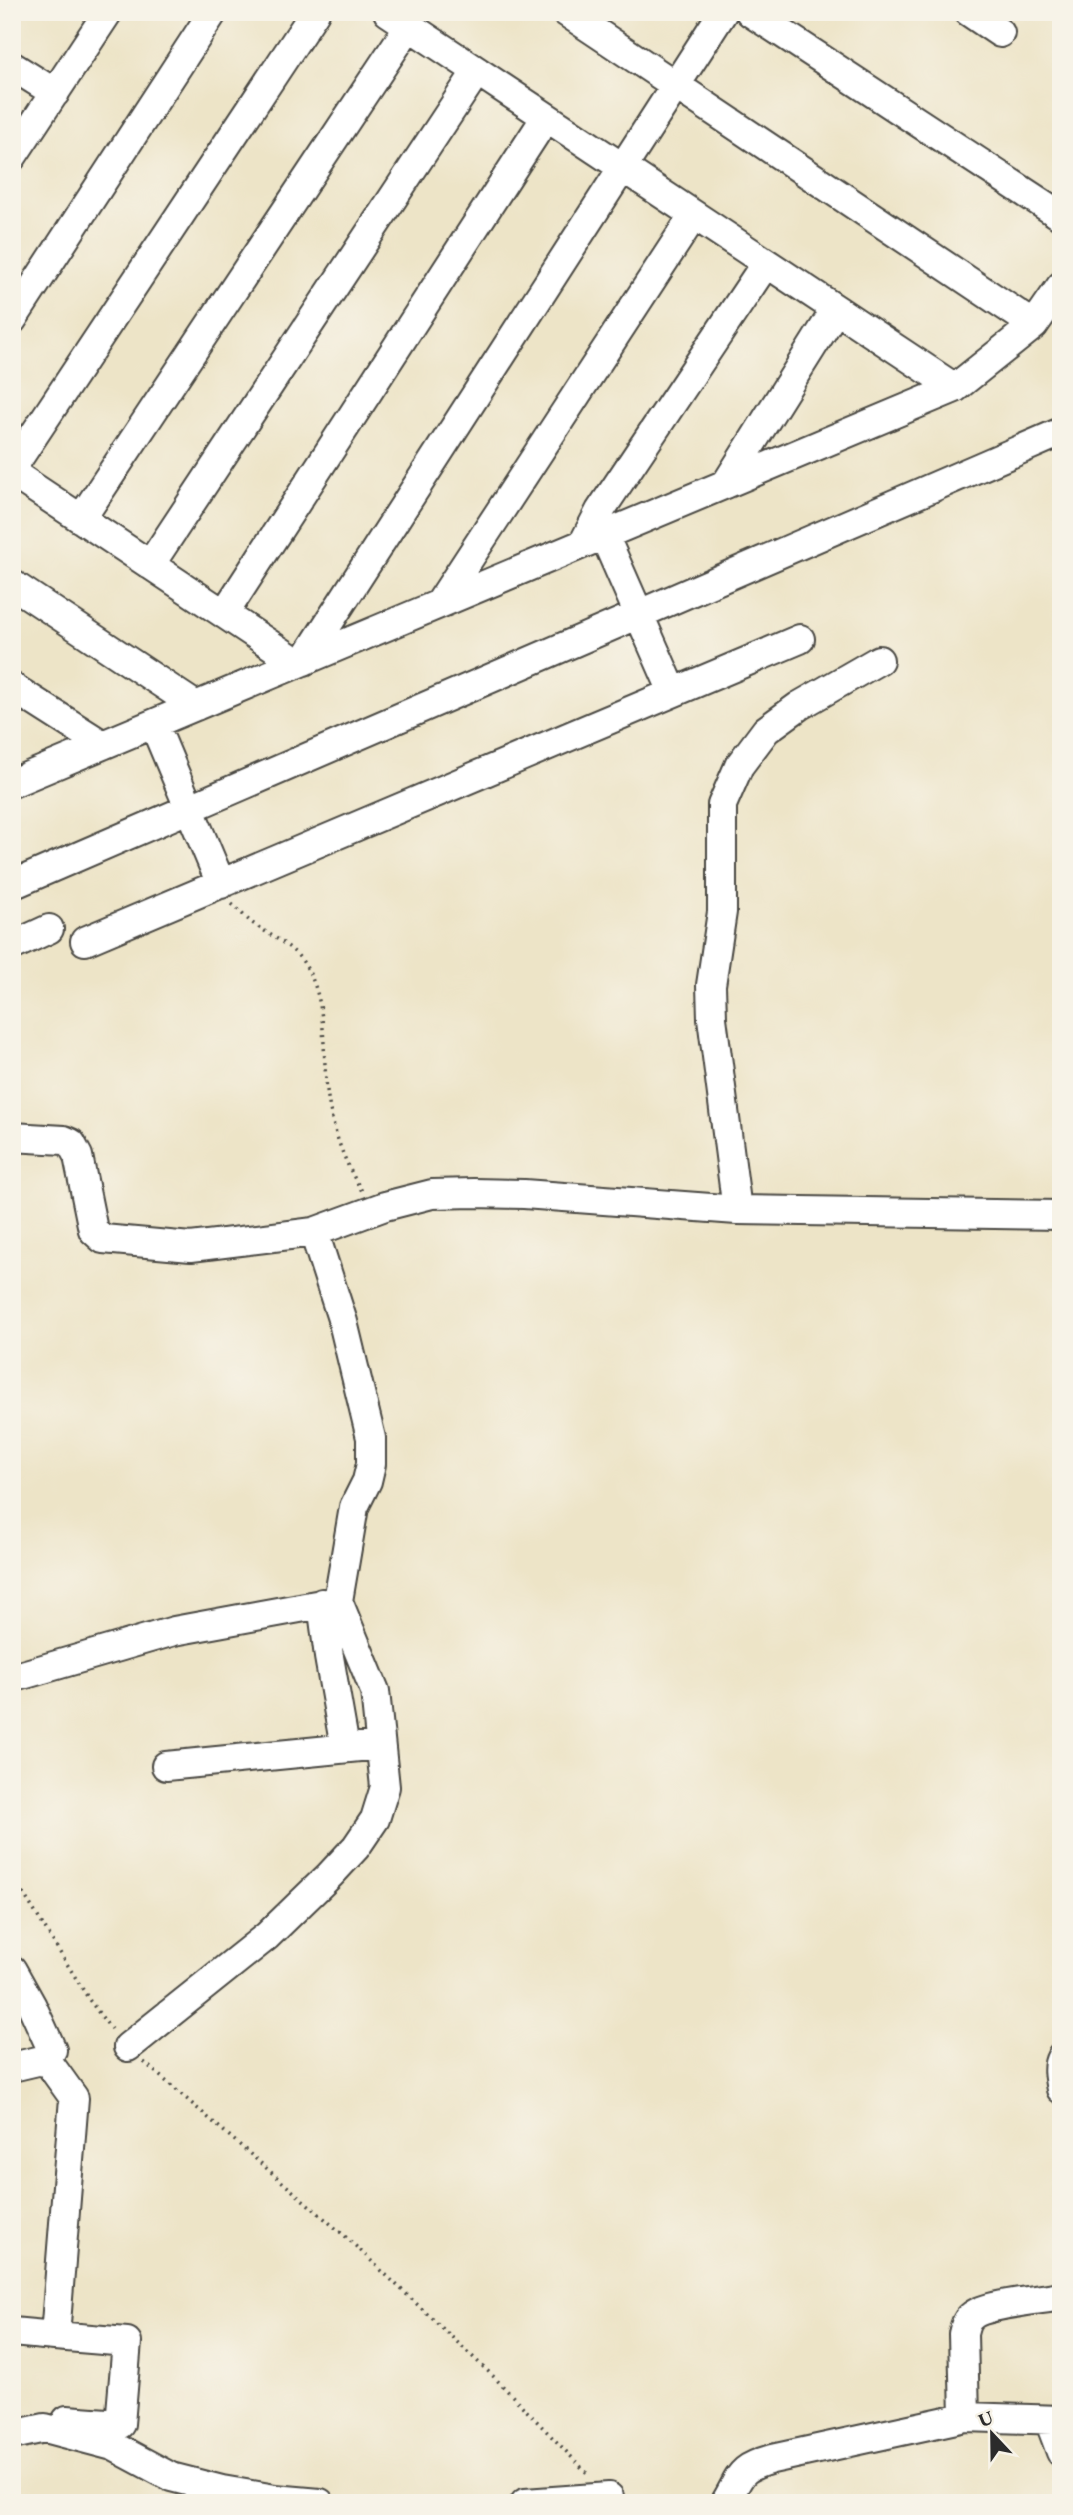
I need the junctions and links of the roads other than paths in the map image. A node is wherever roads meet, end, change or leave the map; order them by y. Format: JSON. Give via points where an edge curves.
{"nodes":[{"id":1,"x":213,"y":12,"type":"edge"},
{"id":2,"x":315,"y":12,"type":"edge"},
{"id":3,"x":566,"y":12,"type":"edge"},
{"id":4,"x":723,"y":12,"type":"edge"},
{"id":5,"x":750,"y":12,"type":"edge"},
{"id":6,"x":968,"y":12,"type":"edge"},
{"id":7,"x":97,"y":16,"type":"edge"},
{"id":8,"x":398,"y":19,"type":"edge"},
{"id":9,"x":1000,"y":33,"type":"dead end"},
{"id":10,"x":12,"y":66,"type":"edge"},
{"id":11,"x":477,"y":71,"type":"junction"},
{"id":12,"x":676,"y":85,"type":"junction"},
{"id":13,"x":55,"y":93,"type":"junction"},
{"id":14,"x":546,"y":117,"type":"junction"},
{"id":15,"x":12,"y":157,"type":"edge"},
{"id":16,"x":623,"y":168,"type":"junction"},
{"id":17,"x":694,"y":215,"type":"junction"},
{"id":18,"x":1061,"y":216,"type":"edge"},
{"id":19,"x":766,"y":263,"type":"junction"},
{"id":20,"x":1061,"y":286,"type":"edge"},
{"id":21,"x":836,"y":309,"type":"junction"},
{"id":22,"x":12,"y":320,"type":"edge"},
{"id":23,"x":1034,"y":325,"type":"junction"},
{"id":24,"x":955,"y":388,"type":"junction"},
{"id":25,"x":1061,"y":432,"type":"edge"},
{"id":26,"x":12,"y":470,"type":"edge"},
{"id":27,"x":726,"y":484,"type":"junction"},
{"id":28,"x":81,"y":519,"type":"junction"},
{"id":29,"x":594,"y":538,"type":"junction"},
{"id":30,"x":150,"y":565,"type":"junction"},
{"id":31,"x":12,"y":584,"type":"edge"},
{"id":32,"x":440,"y":603,"type":"junction"},
{"id":33,"x":224,"y":614,"type":"junction"},
{"id":34,"x":639,"y":614,"type":"junction"},
{"id":35,"x":800,"y":639,"type":"dead end"},
{"id":36,"x":879,"y":660,"type":"dead end"},
{"id":37,"x":301,"y":662,"type":"junction"},
{"id":38,"x":12,"y":687,"type":"edge"},
{"id":39,"x":673,"y":692,"type":"junction"},
{"id":40,"x":197,"y":706,"type":"junction"},
{"id":41,"x":154,"y":724,"type":"junction"},
{"id":42,"x":103,"y":745,"type":"junction"},
{"id":43,"x":12,"y":783,"type":"edge"},
{"id":44,"x":190,"y":809,"type":"junction"},
{"id":45,"x":220,"y":884,"type":"junction"},
{"id":46,"x":12,"y":885,"type":"edge"},
{"id":47,"x":49,"y":929,"type":"dead end"},
{"id":48,"x":85,"y":941,"type":"dead end"},
{"id":49,"x":12,"y":946,"type":"edge"},
{"id":50,"x":12,"y":1138,"type":"edge"},
{"id":51,"x":737,"y":1210,"type":"junction"},
{"id":52,"x":1061,"y":1215,"type":"edge"},
{"id":53,"x":314,"y":1231,"type":"junction"},
{"id":54,"x":330,"y":1602,"type":"junction"},
{"id":55,"x":12,"y":1678,"type":"edge"},
{"id":56,"x":380,"y":1745,"type":"junction"},
{"id":57,"x":345,"y":1748,"type":"junction"},
{"id":58,"x":166,"y":1766,"type":"dead end"},
{"id":59,"x":12,"y":1970,"type":"edge"},
{"id":60,"x":128,"y":2047,"type":"road end"},
{"id":61,"x":1061,"y":2057,"type":"edge"},
{"id":62,"x":46,"y":2059,"type":"junction"},
{"id":63,"x":12,"y":2067,"type":"edge"},
{"id":64,"x":1061,"y":2089,"type":"edge"},
{"id":65,"x":1061,"y":2296,"type":"edge"},
{"id":66,"x":12,"y":2332,"type":"edge"},
{"id":67,"x":55,"y":2336,"type":"junction"},
{"id":68,"x":12,"y":2416,"type":"edge"},
{"id":69,"x":965,"y":2417,"type":"junction"},
{"id":70,"x":1055,"y":2420,"type":"edge"},
{"id":71,"x":12,"y":2435,"type":"edge"},
{"id":72,"x":1061,"y":2452,"type":"edge"},
{"id":73,"x":609,"y":2497,"type":"road end"},
{"id":74,"x":320,"y":2503,"type":"edge"},
{"id":75,"x":525,"y":2503,"type":"edge"},
{"id":76,"x":725,"y":2503,"type":"edge"}],
"edges":[{"from":1,"to":22,"type":"street"},
{"from":2,"to":26,"type":"street"},
{"from":3,"to":12,"type":"street"},
{"from":4,"to":12,"type":"street"},
{"from":5,"to":18,"type":"street"},
{"from":6,"to":9,"type":"street"},
{"from":7,"to":13,"type":"street"},
{"from":8,"to":11,"type":"street"},
{"from":8,"to":28,"type":"street"},
{"from":10,"to":13,"type":"street"},
{"from":11,"to":14,"type":"street"},
{"from":11,"to":30,"type":"street"},
{"from":12,"to":16,"type":"street"},
{"from":12,"to":23,"type":"street"},
{"from":13,"to":15,"type":"street"},
{"from":14,"to":16,"type":"street"},
{"from":14,"to":33,"type":"street"},
{"from":16,"to":17,"type":"street"},
{"from":16,"to":37,"type":"street"},
{"from":17,"to":19,"type":"street"},
{"from":17,"to":32,"type":"street"},
{"from":19,"to":21,"type":"street"},
{"from":19,"to":29,"type":"street","via":[[600,512]]},
{"from":20,"to":23,"type":"street"},
{"from":21,"to":24,"type":"street"},
{"from":21,"to":27,"type":"street"},
{"from":23,"to":24,"type":"street"},
{"from":24,"to":27,"type":"street"},
{"from":25,"to":34,"type":"street"},
{"from":26,"to":28,"type":"street"},
{"from":27,"to":29,"type":"street"},
{"from":28,"to":30,"type":"street"},
{"from":29,"to":32,"type":"street"},
{"from":29,"to":34,"type":"street"},
{"from":30,"to":33,"type":"street"},
{"from":31,"to":40,"type":"street"},
{"from":32,"to":37,"type":"street"},
{"from":33,"to":37,"type":"street"},
{"from":34,"to":39,"type":"street"},
{"from":34,"to":44,"type":"street"},
{"from":35,"to":39,"type":"street"},
{"from":36,"to":51,"type":"street","via":[[766,730],[739,766],[722,805],[722,912],[712,1018]]},
{"from":37,"to":40,"type":"street"},
{"from":38,"to":42,"type":"street"},
{"from":39,"to":45,"type":"street"},
{"from":40,"to":41,"type":"street"},
{"from":41,"to":42,"type":"street"},
{"from":41,"to":44,"type":"street"},
{"from":42,"to":43,"type":"street"},
{"from":44,"to":45,"type":"street"},
{"from":44,"to":46,"type":"street"},
{"from":45,"to":48,"type":"street"},
{"from":47,"to":49,"type":"street"},
{"from":50,"to":53,"type":"street","via":[[71,1143],[78,1156],[93,1230],[103,1239],[191,1247]]},
{"from":51,"to":52,"type":"street"},
{"from":51,"to":53,"type":"street","via":[[524,1194],[432,1194]]},
{"from":53,"to":54,"type":"street","via":[[371,1438],[367,1481],[354,1507]]},
{"from":54,"to":55,"type":"street","via":[[174,1631]]},
{"from":54,"to":56,"type":"street","via":[[375,1690]]},
{"from":54,"to":57,"type":"street","via":[[328,1657]]},
{"from":56,"to":57,"type":"street"},
{"from":56,"to":60,"type":"street","via":[[384,1787],[375,1819],[356,1847],[267,1936]]},
{"from":57,"to":58,"type":"street"},
{"from":59,"to":62,"type":"street","via":[[52,2046]]},
{"from":61,"to":64,"type":"street"},
{"from":62,"to":63,"type":"street"},
{"from":62,"to":67,"type":"street","via":[[74,2098]]},
{"from":65,"to":69,"type":"street","via":[[975,2313],[966,2322]]},
{"from":66,"to":67,"type":"street"},
{"from":67,"to":68,"type":"street","via":[[127,2342],[120,2424]]},
{"from":69,"to":70,"type":"street"},
{"from":69,"to":76,"type":"street","via":[[755,2464],[738,2477]]},
{"from":70,"to":72,"type":"street"},
{"from":71,"to":74,"type":"street","via":[[45,2428],[113,2446],[172,2477],[275,2499]]},
{"from":73,"to":75,"type":"street"}]}
